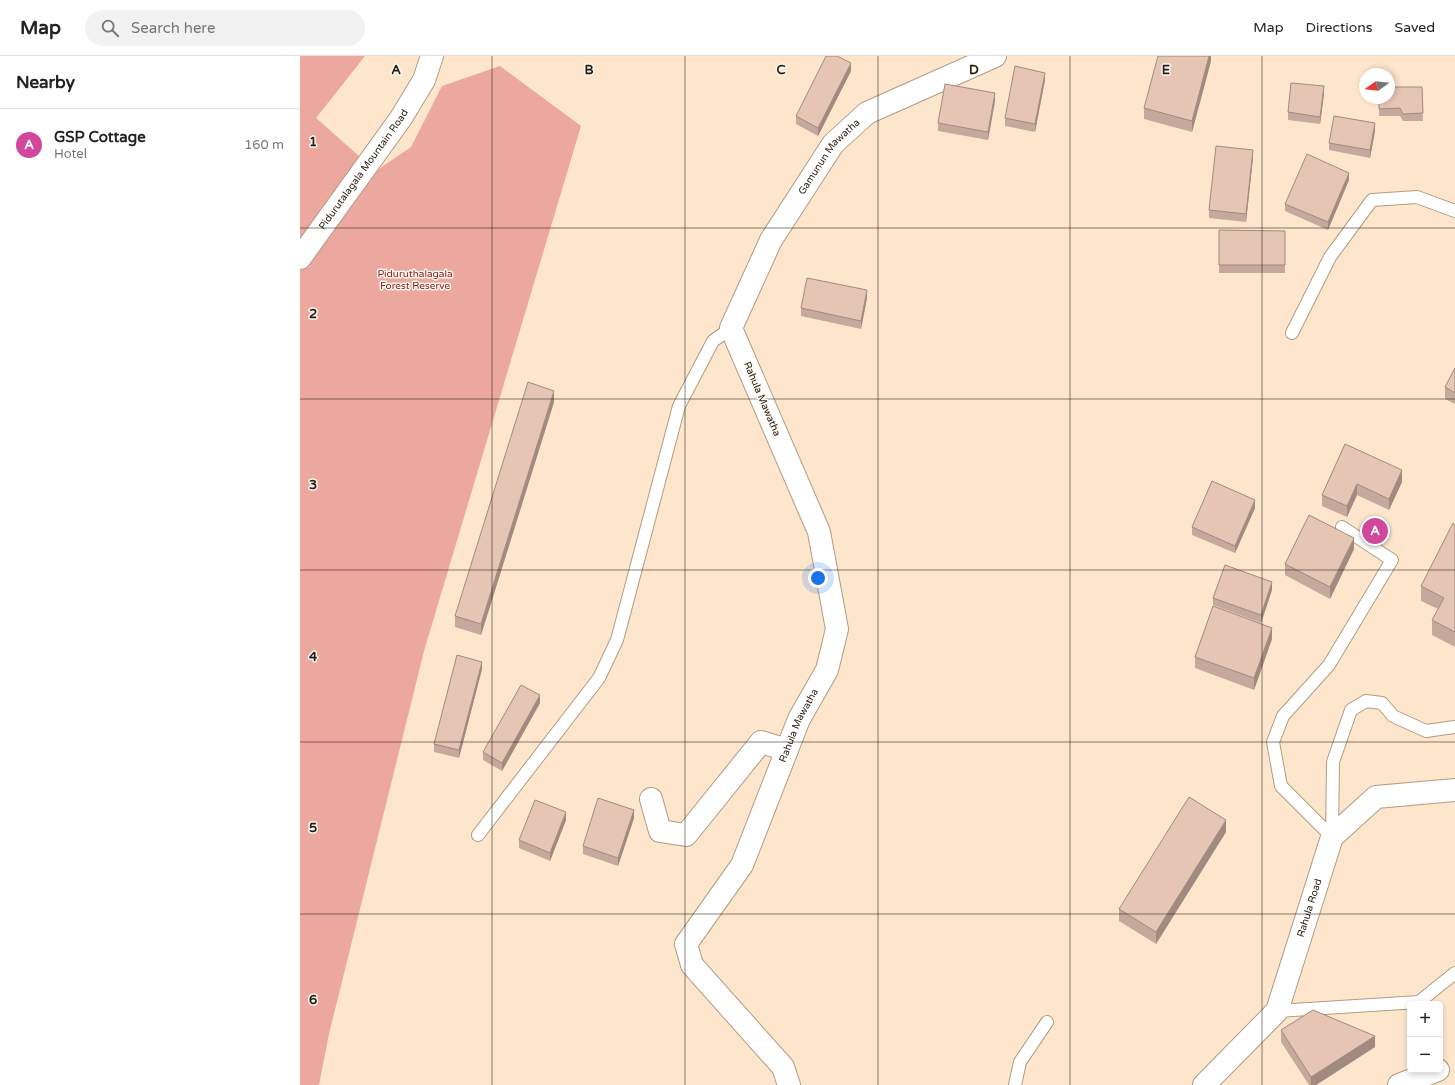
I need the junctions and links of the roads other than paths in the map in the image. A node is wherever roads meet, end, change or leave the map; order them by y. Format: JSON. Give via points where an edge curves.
{"nodes":[{"id":1,"x":432,"y":56,"type":"edge"},
{"id":2,"x":996,"y":56,"type":"edge"},
{"id":3,"x":1455,"y":212,"type":"edge"},
{"id":4,"x":300,"y":258,"type":"edge"},
{"id":5,"x":731,"y":328,"type":"junction"},
{"id":6,"x":1292,"y":333,"type":"dead end"},
{"id":7,"x":1342,"y":527,"type":"dead end"},
{"id":8,"x":1455,"y":727,"type":"edge"},
{"id":9,"x":787,"y":750,"type":"junction"},
{"id":10,"x":1455,"y":790,"type":"edge"},
{"id":11,"x":651,"y":799,"type":"dead end"},
{"id":12,"x":478,"y":835,"type":"dead end"},
{"id":13,"x":1332,"y":837,"type":"junction"},
{"id":14,"x":1455,"y":973,"type":"edge"},
{"id":15,"x":1277,"y":1011,"type":"junction"},
{"id":16,"x":1047,"y":1022,"type":"dead end"},
{"id":17,"x":1455,"y":1063,"type":"edge"},
{"id":18,"x":1443,"y":1068,"type":"edge"},
{"id":19,"x":1431,"y":1073,"type":"edge"},
{"id":20,"x":789,"y":1085,"type":"edge"},
{"id":21,"x":1015,"y":1085,"type":"edge"},
{"id":22,"x":1204,"y":1085,"type":"edge"},
{"id":23,"x":1400,"y":1085,"type":"edge"}],
"edges":[{"from":1,"to":4,"type":"street","name":"Pidurutalagala Mountain Road","via":[[424,80],[401,118]]},
{"from":2,"to":5,"type":"street","name":"Gamunun Mawatha","via":[[868,113],[833,144],[771,240]]},
{"from":3,"to":6,"type":"lane","via":[[1417,197],[1372,200],[1330,257]]},
{"from":5,"to":9,"type":"street","name":"Rahula Mawatha","via":[[819,532],[837,629],[827,670],[799,719]]},
{"from":5,"to":12,"type":"lane","via":[[714,341],[680,406],[617,640],[599,678]]},
{"from":7,"to":13,"type":"lane","via":[[1392,560],[1329,665],[1283,716],[1273,742],[1281,786]]},
{"from":8,"to":13,"type":"lane","via":[[1426,731],[1394,716],[1382,703],[1366,701],[1351,710],[1334,762]]},
{"from":9,"to":11,"type":"street","via":[[761,742],[686,835],[660,831]]},
{"from":9,"to":20,"type":"street","name":"Rahula Mawatha","via":[[742,865],[686,944],[692,965],[783,1067]]},
{"from":10,"to":13,"type":"street","via":[[1376,797]]},
{"from":13,"to":15,"type":"street","name":"Rahula Road"},
{"from":14,"to":15,"type":"lane","via":[[1419,1002]]},
{"from":15,"to":22,"type":"street","name":"Rahula Road"},
{"from":16,"to":21,"type":"lane","via":[[1020,1062]]},
{"from":17,"to":18,"type":"street"},
{"from":19,"to":23,"type":"street"}]}
